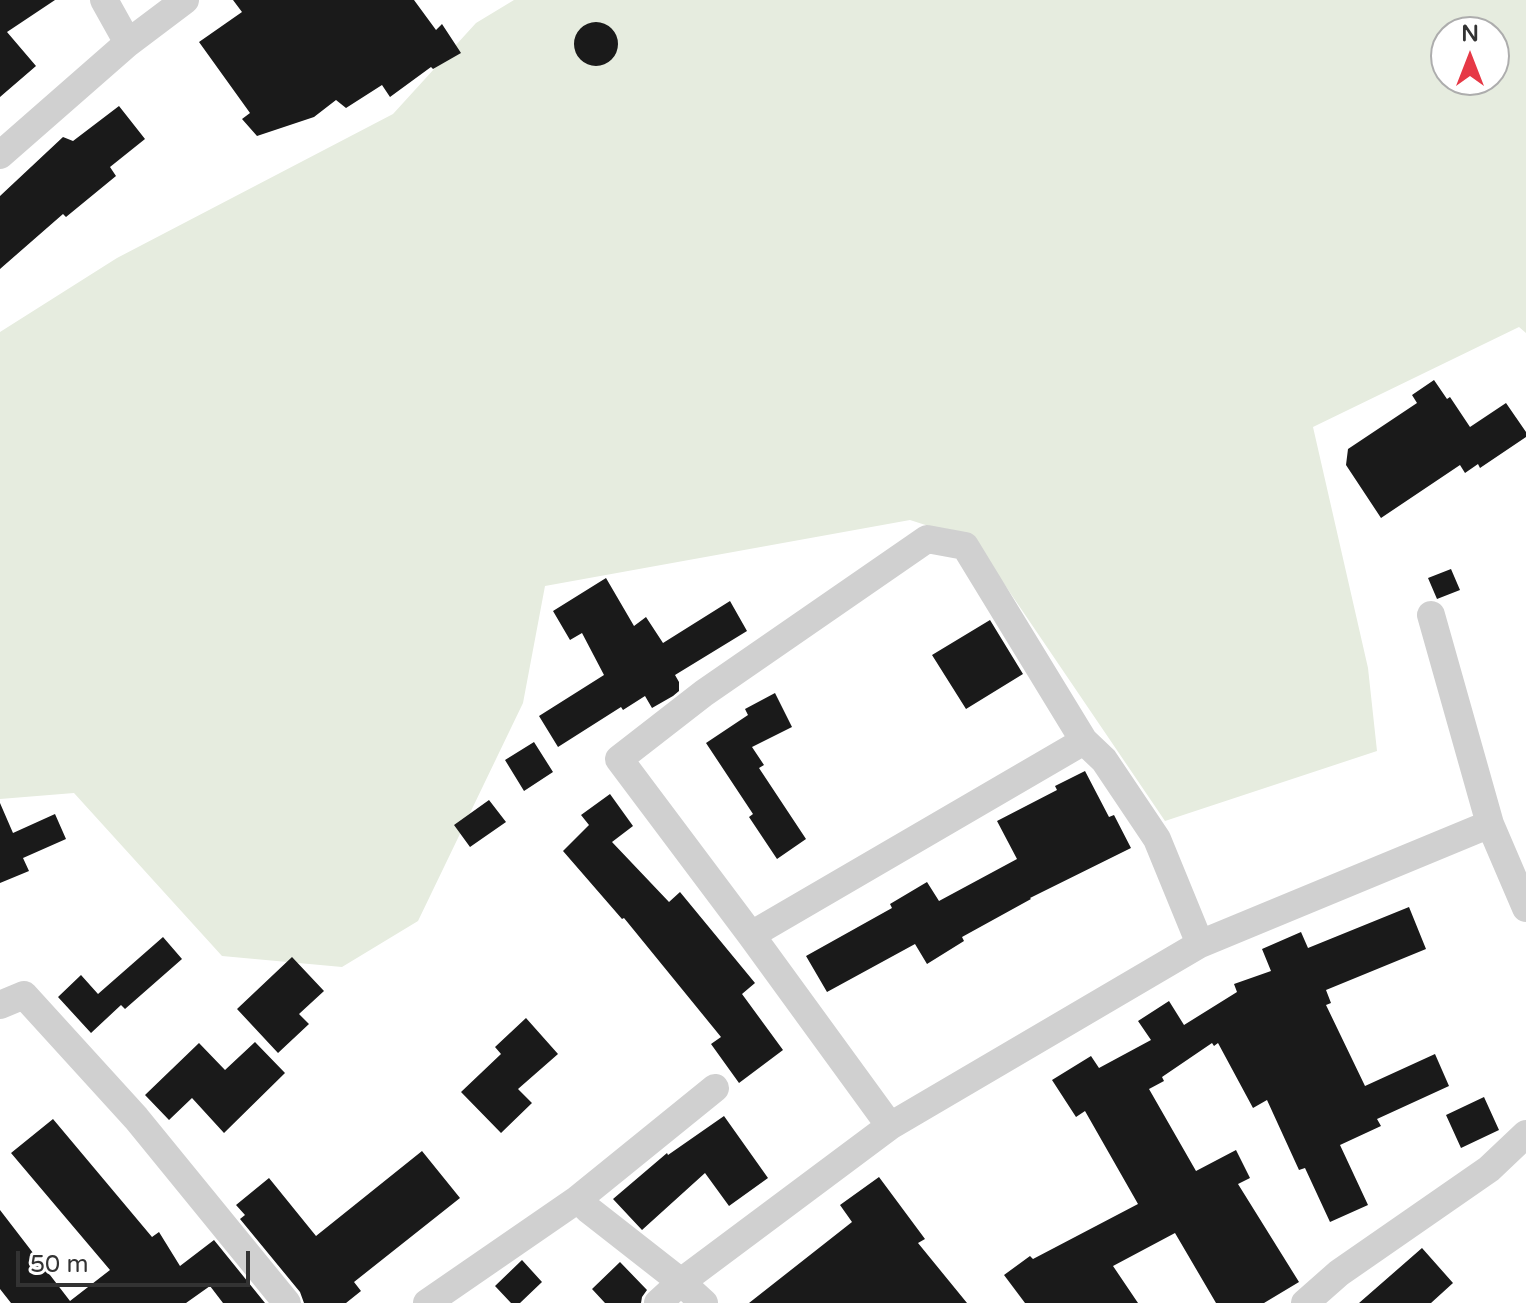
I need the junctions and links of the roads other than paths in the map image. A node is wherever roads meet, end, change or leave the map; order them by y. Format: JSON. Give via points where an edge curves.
{"nodes":[{"id":1,"x":104,"y":0,"type":"edge"},
{"id":2,"x":185,"y":0,"type":"edge"},
{"id":3,"x":128,"y":43,"type":"junction"},
{"id":4,"x":0,"y":155,"type":"edge"},
{"id":5,"x":1431,"y":615,"type":"dead end"},
{"id":6,"x":1084,"y":741,"type":"junction"},
{"id":7,"x":1490,"y":824,"type":"junction"},
{"id":8,"x":1526,"y":908,"type":"edge"},
{"id":9,"x":751,"y":935,"type":"junction"},
{"id":10,"x":1200,"y":944,"type":"junction"},
{"id":11,"x":0,"y":1005,"type":"edge"},
{"id":12,"x":715,"y":1088,"type":"dead end"},
{"id":13,"x":890,"y":1126,"type":"junction"},
{"id":14,"x":1526,"y":1134,"type":"edge"},
{"id":15,"x":578,"y":1199,"type":"junction"},
{"id":16,"x":681,"y":1282,"type":"junction"},
{"id":17,"x":287,"y":1303,"type":"edge"},
{"id":18,"x":427,"y":1303,"type":"edge"},
{"id":19,"x":658,"y":1303,"type":"edge"},
{"id":20,"x":704,"y":1303,"type":"edge"},
{"id":21,"x":1305,"y":1303,"type":"edge"}],
"edges":[{"from":1,"to":3,"type":"street"},
{"from":2,"to":3,"type":"street"},
{"from":3,"to":4,"type":"street"},
{"from":5,"to":7,"type":"street"},
{"from":6,"to":9,"type":"street"},
{"from":6,"to":9,"type":"street","via":[[965,546],[927,539],[704,693],[619,759]]},
{"from":6,"to":10,"type":"street","via":[[1104,760],[1157,839]]},
{"from":7,"to":8,"type":"street"},
{"from":7,"to":10,"type":"street"},
{"from":9,"to":13,"type":"street"},
{"from":10,"to":13,"type":"street"},
{"from":11,"to":17,"type":"street","via":[[24,995],[136,1118]]},
{"from":12,"to":15,"type":"street"},
{"from":13,"to":16,"type":"street"},
{"from":14,"to":21,"type":"street","via":[[1489,1169],[1339,1273]]},
{"from":15,"to":16,"type":"street"},
{"from":15,"to":18,"type":"street"},
{"from":16,"to":19,"type":"street"},
{"from":16,"to":20,"type":"street"}]}
